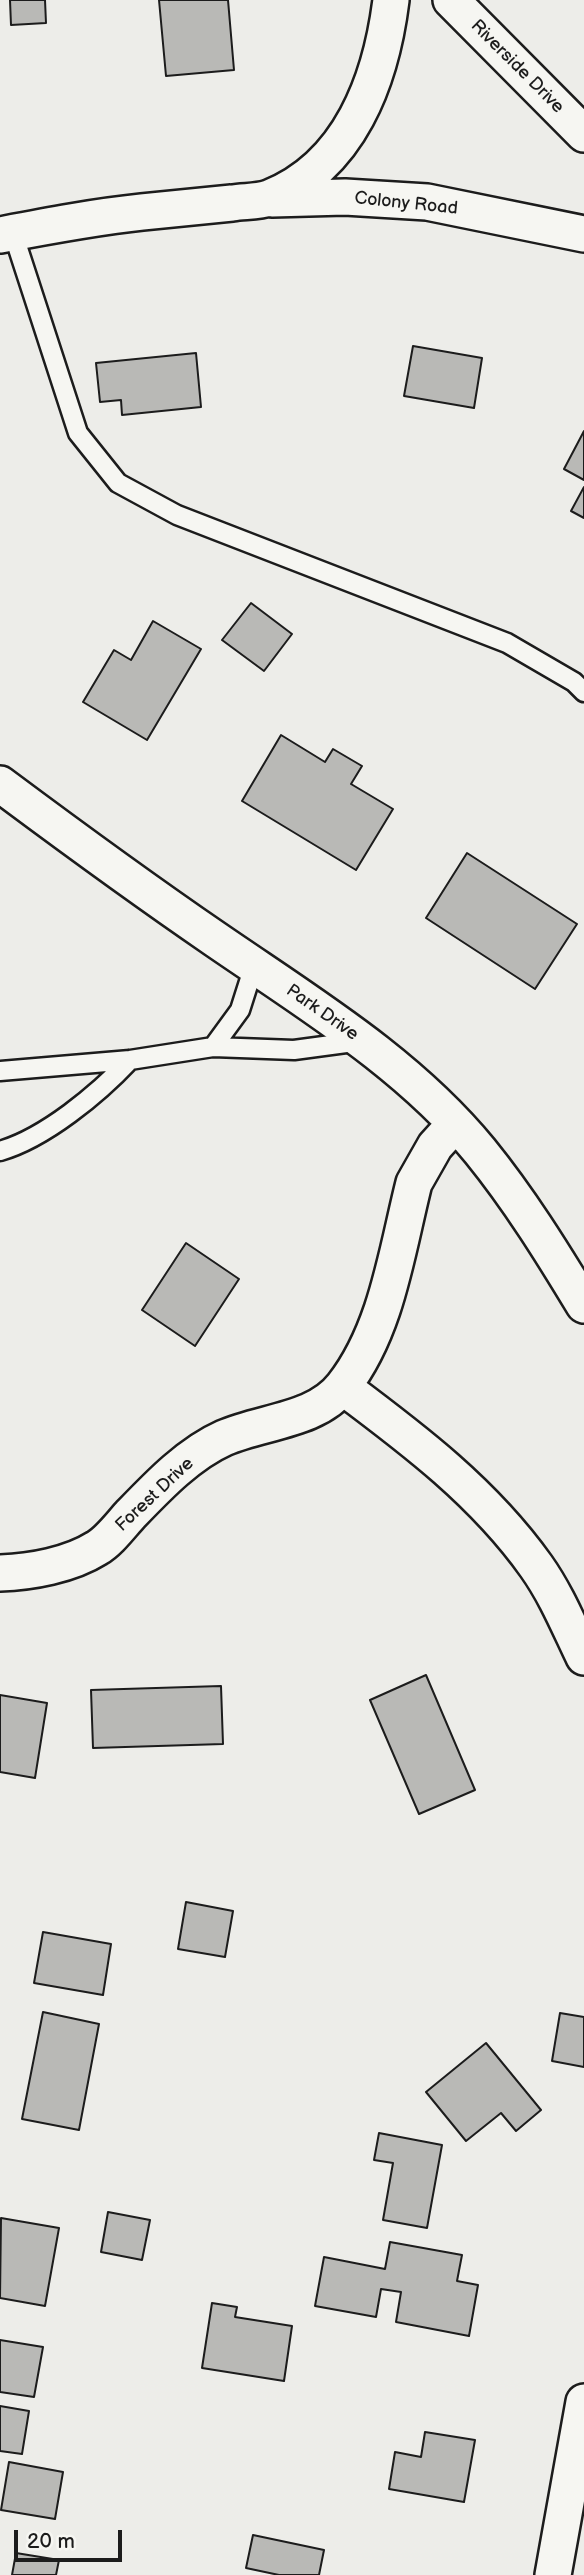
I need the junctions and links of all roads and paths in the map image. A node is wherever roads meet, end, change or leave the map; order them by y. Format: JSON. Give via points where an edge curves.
{"nodes":[{"id":1,"x":391,"y":0,"type":"edge"},
{"id":2,"x":450,"y":0,"type":"edge"},
{"id":3,"x":584,"y":134,"type":"edge"},
{"id":4,"x":267,"y":199,"type":"junction"},
{"id":5,"x":6,"y":234,"type":"edge"},
{"id":6,"x":584,"y":234,"type":"edge"},
{"id":7,"x":584,"y":692,"type":"edge"},
{"id":8,"x":0,"y":784,"type":"edge"},
{"id":9,"x":254,"y":966,"type":"junction"},
{"id":10,"x":361,"y":1041,"type":"junction"},
{"id":11,"x":213,"y":1047,"type":"junction"},
{"id":12,"x":130,"y":1060,"type":"junction"},
{"id":13,"x":0,"y":1071,"type":"edge"},
{"id":14,"x":455,"y":1124,"type":"junction"},
{"id":15,"x":0,"y":1151,"type":"edge"},
{"id":16,"x":584,"y":1305,"type":"edge"},
{"id":17,"x":343,"y":1387,"type":"junction"},
{"id":18,"x":0,"y":1573,"type":"edge"},
{"id":19,"x":584,"y":1657,"type":"edge"},
{"id":20,"x":584,"y":2402,"type":"edge"},
{"id":21,"x":553,"y":2575,"type":"edge"}],
"edges":[{"from":1,"to":4,"type":"street","name":"Colony Road","via":[[387,36],[354,123],[313,173]]},
{"from":2,"to":3,"type":"street","name":"Riverside Drive"},
{"from":4,"to":5,"type":"street","name":"Colony Road","via":[[107,216]]},
{"from":4,"to":6,"type":"street","name":"Colony Road","via":[[427,202]]},
{"from":5,"to":7,"type":"lane","via":[[78,433],[118,483],[177,515],[507,643]]},
{"from":8,"to":9,"type":"street","name":"Park Drive"},
{"from":9,"to":10,"type":"street","name":"Park Drive"},
{"from":9,"to":11,"type":"lane","via":[[240,1010]]},
{"from":10,"to":11,"type":"lane","via":[[294,1050]]},
{"from":10,"to":14,"type":"street","name":"Park Drive"},
{"from":11,"to":12,"type":"lane"},
{"from":12,"to":13,"type":"lane"},
{"from":12,"to":15,"type":"lane","via":[[63,1119]]},
{"from":14,"to":16,"type":"street","name":"Park Drive","via":[[543,1237]]},
{"from":14,"to":17,"type":"street","name":"Forest Drive","via":[[435,1146],[414,1183],[380,1314]]},
{"from":17,"to":18,"type":"street","name":"Forest Drive","via":[[327,1405],[224,1438],[201,1452],[158,1486],[100,1547],[62,1563]]},
{"from":17,"to":19,"type":"street","via":[[426,1450],[484,1502],[536,1566]]},
{"from":20,"to":21,"type":"street"}]}
